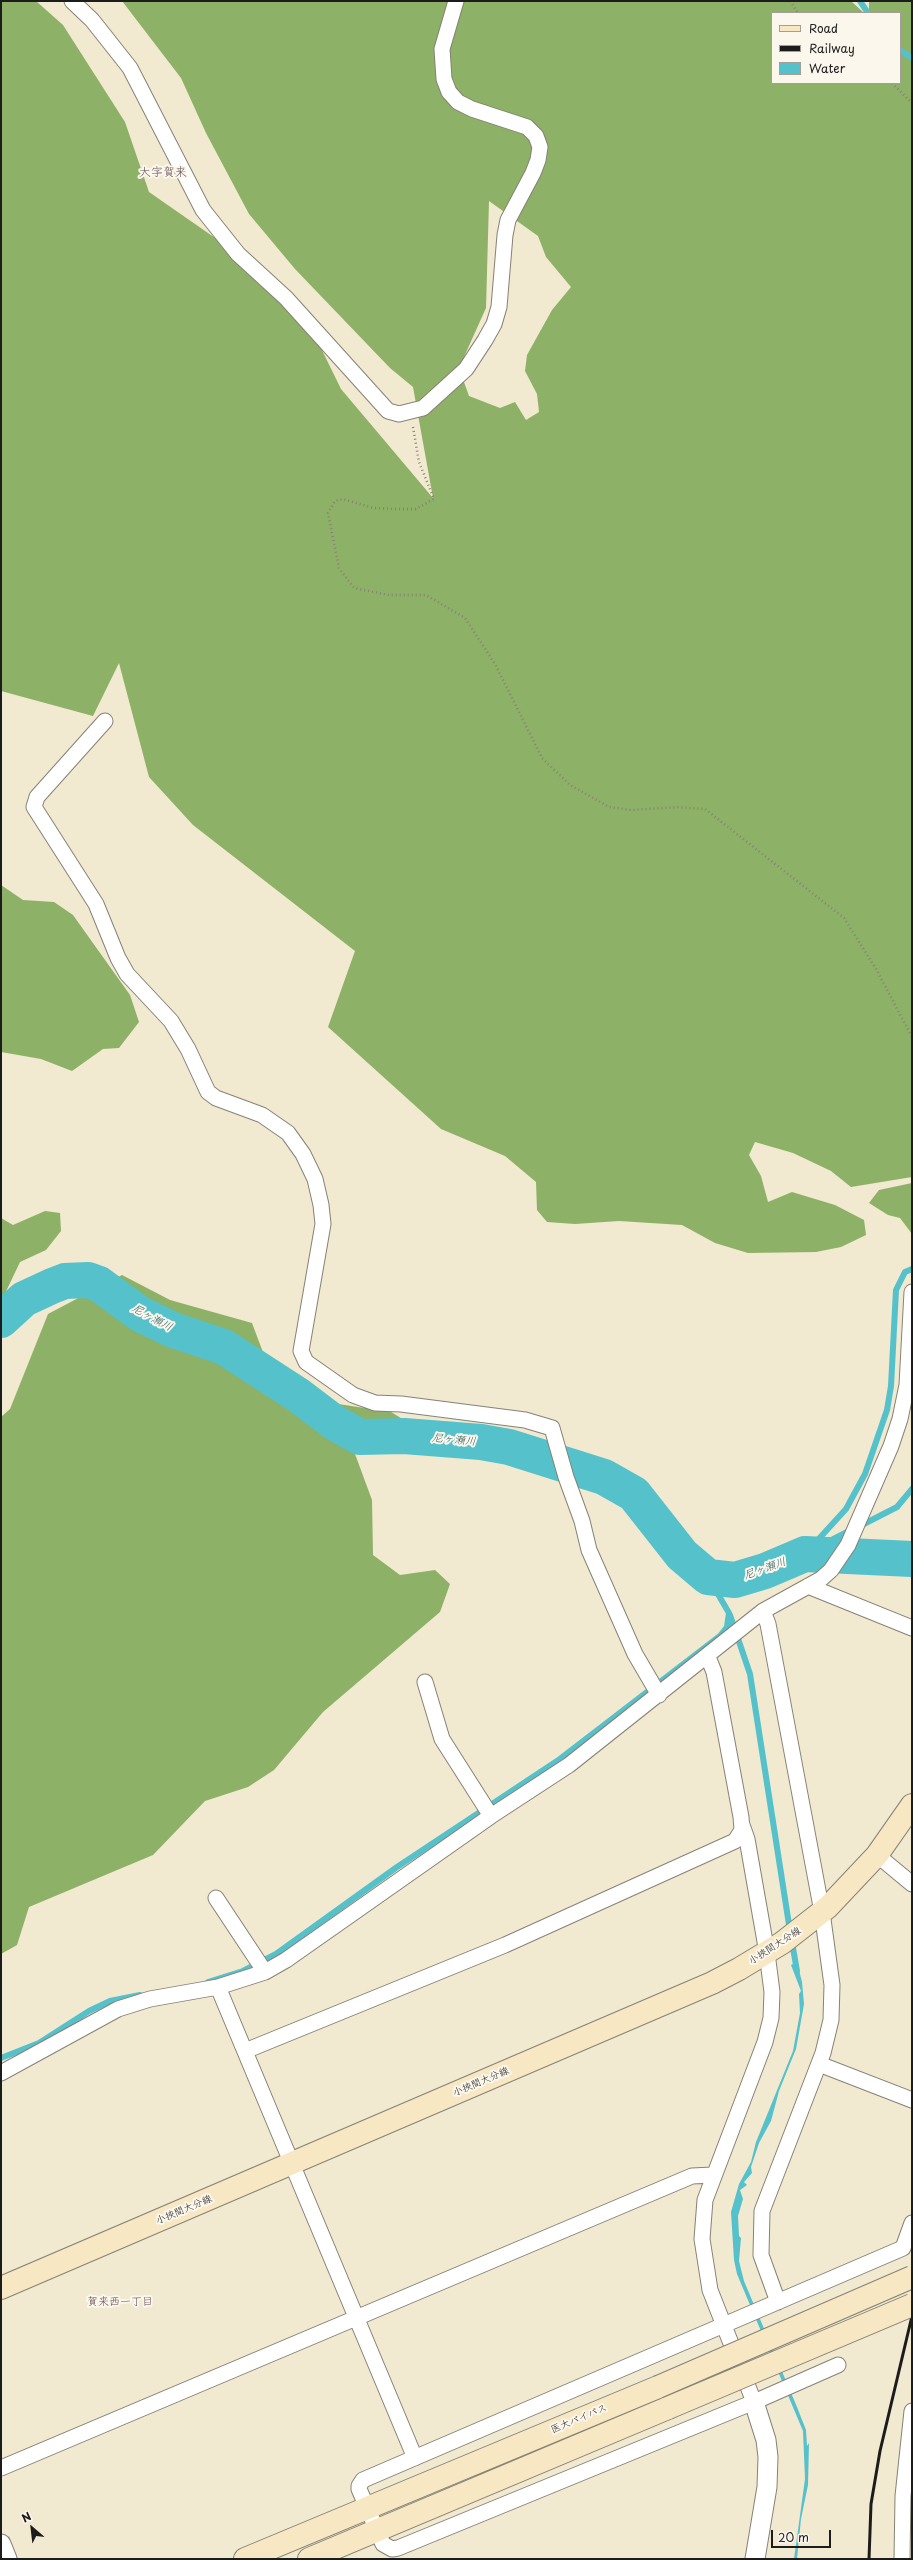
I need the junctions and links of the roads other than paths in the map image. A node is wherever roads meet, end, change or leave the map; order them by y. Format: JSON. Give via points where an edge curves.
{"nodes":[{"id":1,"x":72,"y":1,"type":"edge"},
{"id":2,"x":456,"y":1,"type":"edge"},
{"id":3,"x":105,"y":721,"type":"dead end"},
{"id":4,"x":912,"y":1292,"type":"edge"},
{"id":5,"x":808,"y":1586,"type":"junction"},
{"id":6,"x":763,"y":1611,"type":"junction"},
{"id":7,"x":912,"y":1628,"type":"edge"},
{"id":8,"x":708,"y":1657,"type":"junction"},
{"id":9,"x":425,"y":1682,"type":"dead end"},
{"id":10,"x":659,"y":1695,"type":"junction"},
{"id":11,"x":912,"y":1805,"type":"edge"},
{"id":12,"x":491,"y":1816,"type":"junction"},
{"id":13,"x":742,"y":1825,"type":"junction"},
{"id":14,"x":876,"y":1855,"type":"junction"},
{"id":15,"x":912,"y":1884,"type":"edge"},
{"id":16,"x":216,"y":1898,"type":"dead end"},
{"id":17,"x":822,"y":1912,"type":"junction"},
{"id":18,"x":782,"y":1942,"type":"junction"},
{"id":19,"x":265,"y":1972,"type":"junction"},
{"id":20,"x":218,"y":1987,"type":"junction"},
{"id":21,"x":245,"y":2051,"type":"junction"},
{"id":22,"x":819,"y":2064,"type":"junction"},
{"id":23,"x":1,"y":2073,"type":"edge"},
{"id":24,"x":912,"y":2100,"type":"edge"},
{"id":25,"x":292,"y":2164,"type":"junction"},
{"id":26,"x":713,"y":2175,"type":"junction"},
{"id":27,"x":912,"y":2223,"type":"edge"},
{"id":28,"x":912,"y":2277,"type":"edge"},
{"id":29,"x":1,"y":2288,"type":"edge"},
{"id":30,"x":778,"y":2302,"type":"junction"},
{"id":31,"x":912,"y":2305,"type":"edge"},
{"id":32,"x":358,"y":2319,"type":"junction"},
{"id":33,"x":724,"y":2326,"type":"junction"},
{"id":34,"x":838,"y":2365,"type":"dead end"},
{"id":35,"x":754,"y":2402,"type":"junction"},
{"id":36,"x":912,"y":2410,"type":"edge"},
{"id":37,"x":415,"y":2458,"type":"junction"},
{"id":38,"x":1,"y":2468,"type":"edge"},
{"id":39,"x":367,"y":2508,"type":"junction"},
{"id":40,"x":377,"y":2530,"type":"junction"},
{"id":41,"x":1,"y":2544,"type":"edge"},
{"id":42,"x":8,"y":2559,"type":"edge"},
{"id":43,"x":245,"y":2559,"type":"edge"},
{"id":44,"x":309,"y":2559,"type":"edge"},
{"id":45,"x":755,"y":2559,"type":"edge"},
{"id":46,"x":902,"y":2559,"type":"edge"}],
"edges":[{"from":1,"to":2,"type":"street","via":[[92,20],[130,68],[203,210],[238,254],[286,298],[388,411],[398,414],[423,408],[466,369],[494,324],[502,292],[504,241],[508,220],[534,173],[540,147],[536,136],[527,127],[472,109],[458,102],[449,92],[444,79],[442,50]]},
{"from":3,"to":10,"type":"street","via":[[37,797],[34,807],[96,904],[127,974],[172,1021],[208,1092],[216,1098],[262,1115],[288,1133],[304,1154],[315,1179],[323,1224],[301,1351],[306,1362],[353,1395],[375,1403],[525,1420],[552,1428],[599,1576],[635,1654]]},
{"from":4,"to":5,"type":"street","via":[[906,1396],[892,1446],[838,1563],[821,1579]]},
{"from":5,"to":6,"type":"street"},
{"from":5,"to":7,"type":"street"},
{"from":6,"to":8,"type":"street"},
{"from":6,"to":17,"type":"street","via":[[768,1624]]},
{"from":8,"to":10,"type":"street"},
{"from":8,"to":13,"type":"street","via":[[714,1672]]},
{"from":9,"to":12,"type":"street","via":[[442,1739]]},
{"from":10,"to":12,"type":"street","via":[[569,1765]]},
{"from":11,"to":14,"type":"main road","name":"小挾間大分線"},
{"from":12,"to":19,"type":"street","via":[[286,1960]]},
{"from":13,"to":18,"type":"street"},
{"from":13,"to":21,"type":"street","via":[[739,1836],[731,1843],[504,1945]]},
{"from":14,"to":15,"type":"street"},
{"from":14,"to":17,"type":"main road","name":"小挾間大分線"},
{"from":16,"to":19,"type":"street"},
{"from":17,"to":18,"type":"main road","name":"小挾間大分線"},
{"from":17,"to":22,"type":"street","via":[[832,2003]]},
{"from":18,"to":25,"type":"main road","name":"小挾間大分線","via":[[712,1983]]},
{"from":18,"to":26,"type":"street","via":[[768,2029]]},
{"from":19,"to":20,"type":"street"},
{"from":20,"to":21,"type":"street"},
{"from":20,"to":23,"type":"street","via":[[150,1999],[118,2009]]},
{"from":21,"to":25,"type":"street"},
{"from":22,"to":24,"type":"street"},
{"from":22,"to":30,"type":"street","via":[[762,2211],[761,2255]]},
{"from":25,"to":29,"type":"main road","name":"小挾間大分線"},
{"from":25,"to":32,"type":"street"},
{"from":26,"to":32,"type":"street","via":[[692,2176]]},
{"from":26,"to":33,"type":"street","via":[[705,2200],[702,2239],[707,2277]]},
{"from":27,"to":30,"type":"street","via":[[903,2248]]},
{"from":28,"to":39,"type":"main road","name":"医大バイパス","bridge":true},
{"from":30,"to":33,"type":"street"},
{"from":31,"to":40,"type":"main road","bridge":true},
{"from":32,"to":37,"type":"street"},
{"from":32,"to":38,"type":"street"},
{"from":33,"to":35,"type":"street"},
{"from":33,"to":37,"type":"street"},
{"from":34,"to":35,"type":"street"},
{"from":35,"to":40,"type":"street","via":[[398,2548],[386,2548]]},
{"from":35,"to":45,"type":"street","via":[[766,2440],[768,2457],[767,2488]]},
{"from":36,"to":46,"type":"street","via":[[903,2496]]},
{"from":37,"to":39,"type":"street","via":[[360,2483],[359,2490]]},
{"from":39,"to":40,"type":"street"},
{"from":39,"to":43,"type":"main road","name":"医大バイパス"},
{"from":40,"to":44,"type":"main road"},
{"from":41,"to":42,"type":"street"}]}
